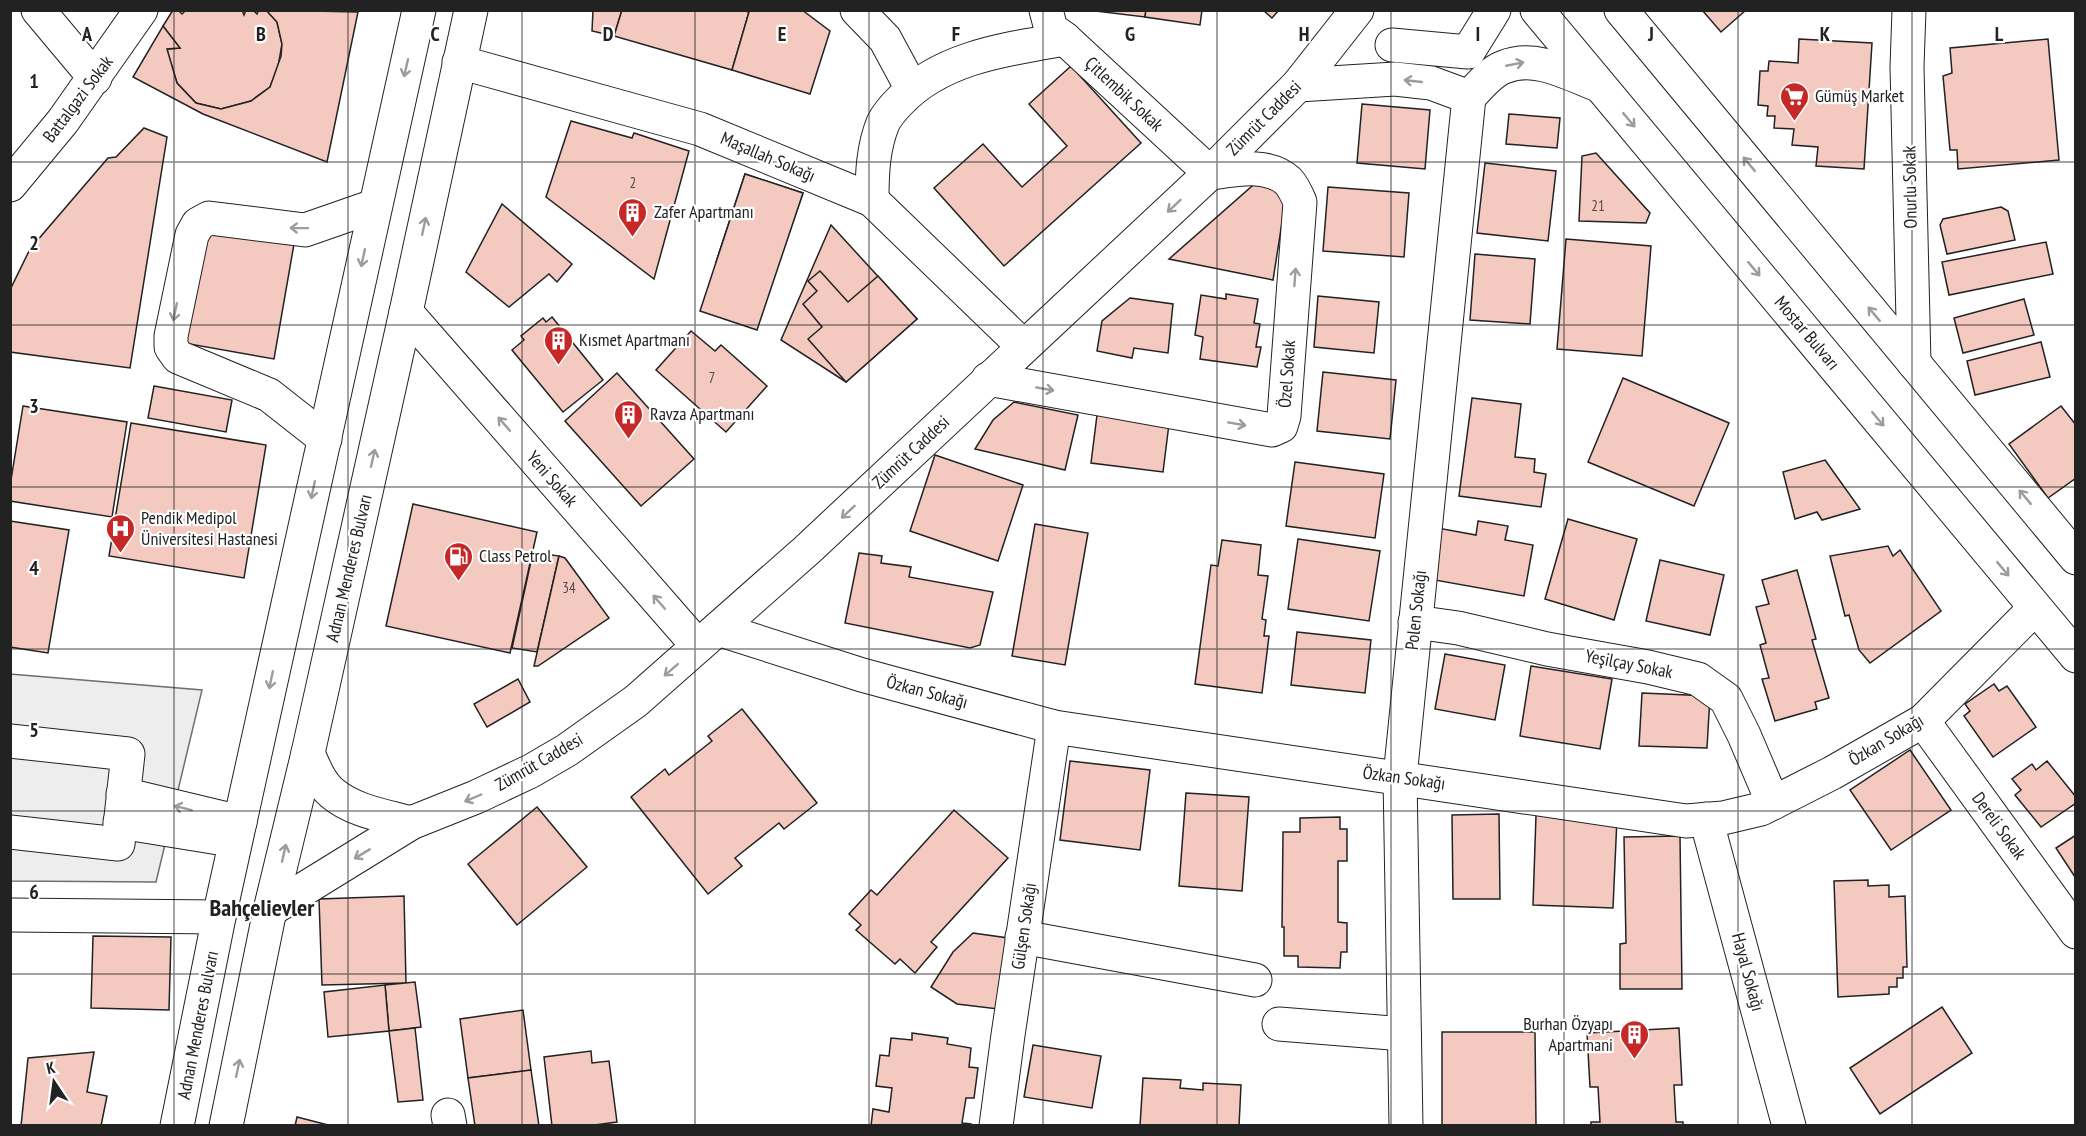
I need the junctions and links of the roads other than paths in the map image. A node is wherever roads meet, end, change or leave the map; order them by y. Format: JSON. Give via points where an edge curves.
{"nodes":[{"id":1,"x":38,"y":10,"type":"edge"},
{"id":2,"x":141,"y":10,"type":"edge"},
{"id":3,"x":418,"y":10,"type":"edge"},
{"id":4,"x":471,"y":10,"type":"edge"},
{"id":5,"x":857,"y":10,"type":"edge"},
{"id":6,"x":1046,"y":10,"type":"edge"},
{"id":7,"x":1358,"y":10,"type":"edge"},
{"id":8,"x":1494,"y":10,"type":"edge"},
{"id":9,"x":1537,"y":10,"type":"edge"},
{"id":10,"x":1621,"y":10,"type":"edge"},
{"id":11,"x":1909,"y":10,"type":"edge"},
{"id":12,"x":1065,"y":39,"type":"junction"},
{"id":13,"x":1392,"y":45,"type":"dead end"},
{"id":14,"x":459,"y":62,"type":"junction"},
{"id":15,"x":95,"y":78,"type":"junction"},
{"id":16,"x":1298,"y":85,"type":"junction"},
{"id":17,"x":1600,"y":86,"type":"junction"},
{"id":18,"x":912,"y":89,"type":"junction"},
{"id":19,"x":1468,"y":97,"type":"junction"},
{"id":20,"x":1210,"y":173,"type":"junction"},
{"id":21,"x":10,"y":185,"type":"edge"},
{"id":22,"x":872,"y":200,"type":"junction"},
{"id":23,"x":374,"y":206,"type":"junction"},
{"id":24,"x":406,"y":312,"type":"junction"},
{"id":25,"x":1023,"y":346,"type":"junction"},
{"id":26,"x":1914,"y":363,"type":"junction"},
{"id":27,"x":988,"y":379,"type":"junction"},
{"id":28,"x":325,"y":439,"type":"junction"},
{"id":29,"x":2076,"y":558,"type":"edge"},
{"id":30,"x":2035,"y":608,"type":"junction"},
{"id":31,"x":1415,"y":622,"type":"junction"},
{"id":32,"x":708,"y":638,"type":"junction"},
{"id":33,"x":2076,"y":656,"type":"edge"},
{"id":34,"x":1923,"y":721,"type":"junction"},
{"id":35,"x":1054,"y":727,"type":"junction"},
{"id":36,"x":10,"y":741,"type":"edge"},
{"id":37,"x":308,"y":753,"type":"junction"},
{"id":38,"x":1400,"y":777,"type":"junction"},
{"id":39,"x":1773,"y":803,"type":"junction"},
{"id":40,"x":122,"y":808,"type":"junction"},
{"id":41,"x":1706,"y":819,"type":"junction"},
{"id":42,"x":411,"y":823,"type":"junction"},
{"id":43,"x":238,"y":831,"type":"junction"},
{"id":44,"x":10,"y":832,"type":"edge"},
{"id":45,"x":270,"y":910,"type":"junction"},
{"id":46,"x":10,"y":915,"type":"edge"},
{"id":47,"x":216,"y":930,"type":"junction"},
{"id":48,"x":2076,"y":932,"type":"edge"},
{"id":49,"x":1023,"y":937,"type":"junction"},
{"id":50,"x":1255,"y":980,"type":"dead end"},
{"id":51,"x":1279,"y":1024,"type":"dead end"},
{"id":52,"x":1404,"y":1034,"type":"junction"},
{"id":53,"x":177,"y":1125,"type":"edge"},
{"id":54,"x":226,"y":1125,"type":"edge"},
{"id":55,"x":996,"y":1125,"type":"edge"},
{"id":56,"x":1406,"y":1125,"type":"edge"},
{"id":57,"x":1789,"y":1125,"type":"edge"}],
"edges":[{"from":1,"to":15,"type":"street"},
{"from":2,"to":15,"type":"street","name":"Battalgazi Sokak"},
{"from":3,"to":23,"type":"street","name":"Adnan Menderes Bulvarı","one_way":true},
{"from":4,"to":14,"type":"street","name":"Adnan Menderes Bulvarı"},
{"from":5,"to":18,"type":"street","via":[[885,39]]},
{"from":6,"to":12,"type":"street","name":"Çitlembik Sokak","via":[[1051,29]]},
{"from":7,"to":16,"type":"street","name":"Zümrüt Caddesi"},
{"from":8,"to":13,"type":"street","via":[[1468,52]]},
{"from":9,"to":17,"type":"street","name":"Mostar Bulvarı"},
{"from":26,"to":10,"type":"street","one_way":true},
{"from":11,"to":26,"type":"street","name":"Onurlu Sokak"},
{"from":12,"to":18,"type":"street","via":[[977,56]]},
{"from":12,"to":20,"type":"street","name":"Çitlembik Sokak"},
{"from":14,"to":22,"type":"street","name":"Maşallah Sokağı","via":[[700,129]]},
{"from":24,"to":14,"type":"street","name":"Adnan Menderes Bulvarı","one_way":true},
{"from":15,"to":21,"type":"street","name":"Battalgazi Sokak"},
{"from":19,"to":16,"type":"street","one_way":true,"via":[[1431,83],[1395,79]]},
{"from":16,"to":20,"type":"street","name":"Zümrüt Caddesi"},
{"from":19,"to":17,"type":"street","one_way":true,"via":[[1504,67],[1527,62],[1541,63]]},
{"from":17,"to":30,"type":"street","name":"Mostar Bulvarı","one_way":true},
{"from":18,"to":22,"type":"street","via":[[884,120],[872,166]]},
{"from":19,"to":31,"type":"street","name":"Polen Sokağı"},
{"from":20,"to":25,"type":"street","name":"Zümrüt Caddesi","one_way":true},
{"from":27,"to":20,"type":"street","name":"Özel Sokak","one_way":true,"via":[[1272,430],[1281,426],[1300,202],[1290,182],[1275,173],[1255,168]]},
{"from":22,"to":25,"type":"street","name":"Maşallah Sokağı"},
{"from":23,"to":28,"type":"street","name":"Adnan Menderes Bulvarı","one_way":true},
{"from":23,"to":28,"type":"street","one_way":true,"via":[[304,230],[209,218],[198,224],[189,246],[171,336],[171,347],[178,357],[269,395]]},
{"from":32,"to":24,"type":"street","name":"Yeni Sokak","one_way":true},
{"from":37,"to":24,"type":"street","name":"Adnan Menderes Bulvarı","one_way":true},
{"from":25,"to":27,"type":"street","name":"Zümrüt Caddesi"},
{"from":29,"to":26,"type":"street","one_way":true},
{"from":27,"to":32,"type":"street","name":"Zümrüt Caddesi","one_way":true},
{"from":28,"to":43,"type":"street","name":"Adnan Menderes Bulvarı","one_way":true},
{"from":30,"to":33,"type":"street","name":"Mostar Bulvarı"},
{"from":30,"to":34,"type":"street","name":"Özkan Sokağı"},
{"from":31,"to":38,"type":"street","name":"Polen Sokağı"},
{"from":31,"to":39,"type":"street","name":"Yeşilçay Sokak","via":[[1698,679],[1726,699]]},
{"from":32,"to":35,"type":"street","name":"Özkan Sokağı"},
{"from":32,"to":42,"type":"street","name":"Zümrüt Caddesi","one_way":true,"via":[[636,701],[567,750],[476,797]]},
{"from":34,"to":39,"type":"street","name":"Özkan Sokağı"},
{"from":34,"to":48,"type":"street","name":"Dereli Sokak"},
{"from":35,"to":38,"type":"street","name":"Özkan Sokağı"},
{"from":35,"to":49,"type":"street","name":"Gülşen Sokağı"},
{"from":36,"to":40,"type":"street","via":[[128,754]]},
{"from":37,"to":42,"type":"street","via":[[318,776],[332,793],[358,808]]},
{"from":45,"to":37,"type":"street","name":"Adnan Menderes Bulvarı","one_way":true},
{"from":38,"to":41,"type":"street","name":"Özkan Sokağı","via":[[1686,820]]},
{"from":38,"to":52,"type":"street","name":"Polen Sokağı"},
{"from":39,"to":41,"type":"street","name":"Özkan Sokağı","via":[[1724,818]]},
{"from":40,"to":43,"type":"street"},
{"from":40,"to":44,"type":"street","via":[[118,844]]},
{"from":41,"to":57,"type":"street","name":"Hayal Sokağı"},
{"from":42,"to":45,"type":"street","name":"Zümrüt Caddesi","one_way":true},
{"from":43,"to":47,"type":"street","name":"Adnan Menderes Bulvarı"},
{"from":45,"to":47,"type":"street","name":"Zümrüt Caddesi"},
{"from":54,"to":45,"type":"street","name":"Adnan Menderes Bulvarı","one_way":true},
{"from":46,"to":47,"type":"street"},
{"from":47,"to":53,"type":"street","name":"Adnan Menderes Bulvarı"},
{"from":49,"to":50,"type":"street"},
{"from":49,"to":55,"type":"street","name":"Gülşen Sokağı"},
{"from":51,"to":52,"type":"street"},
{"from":52,"to":56,"type":"street","name":"Polen Sokağı"}]}
